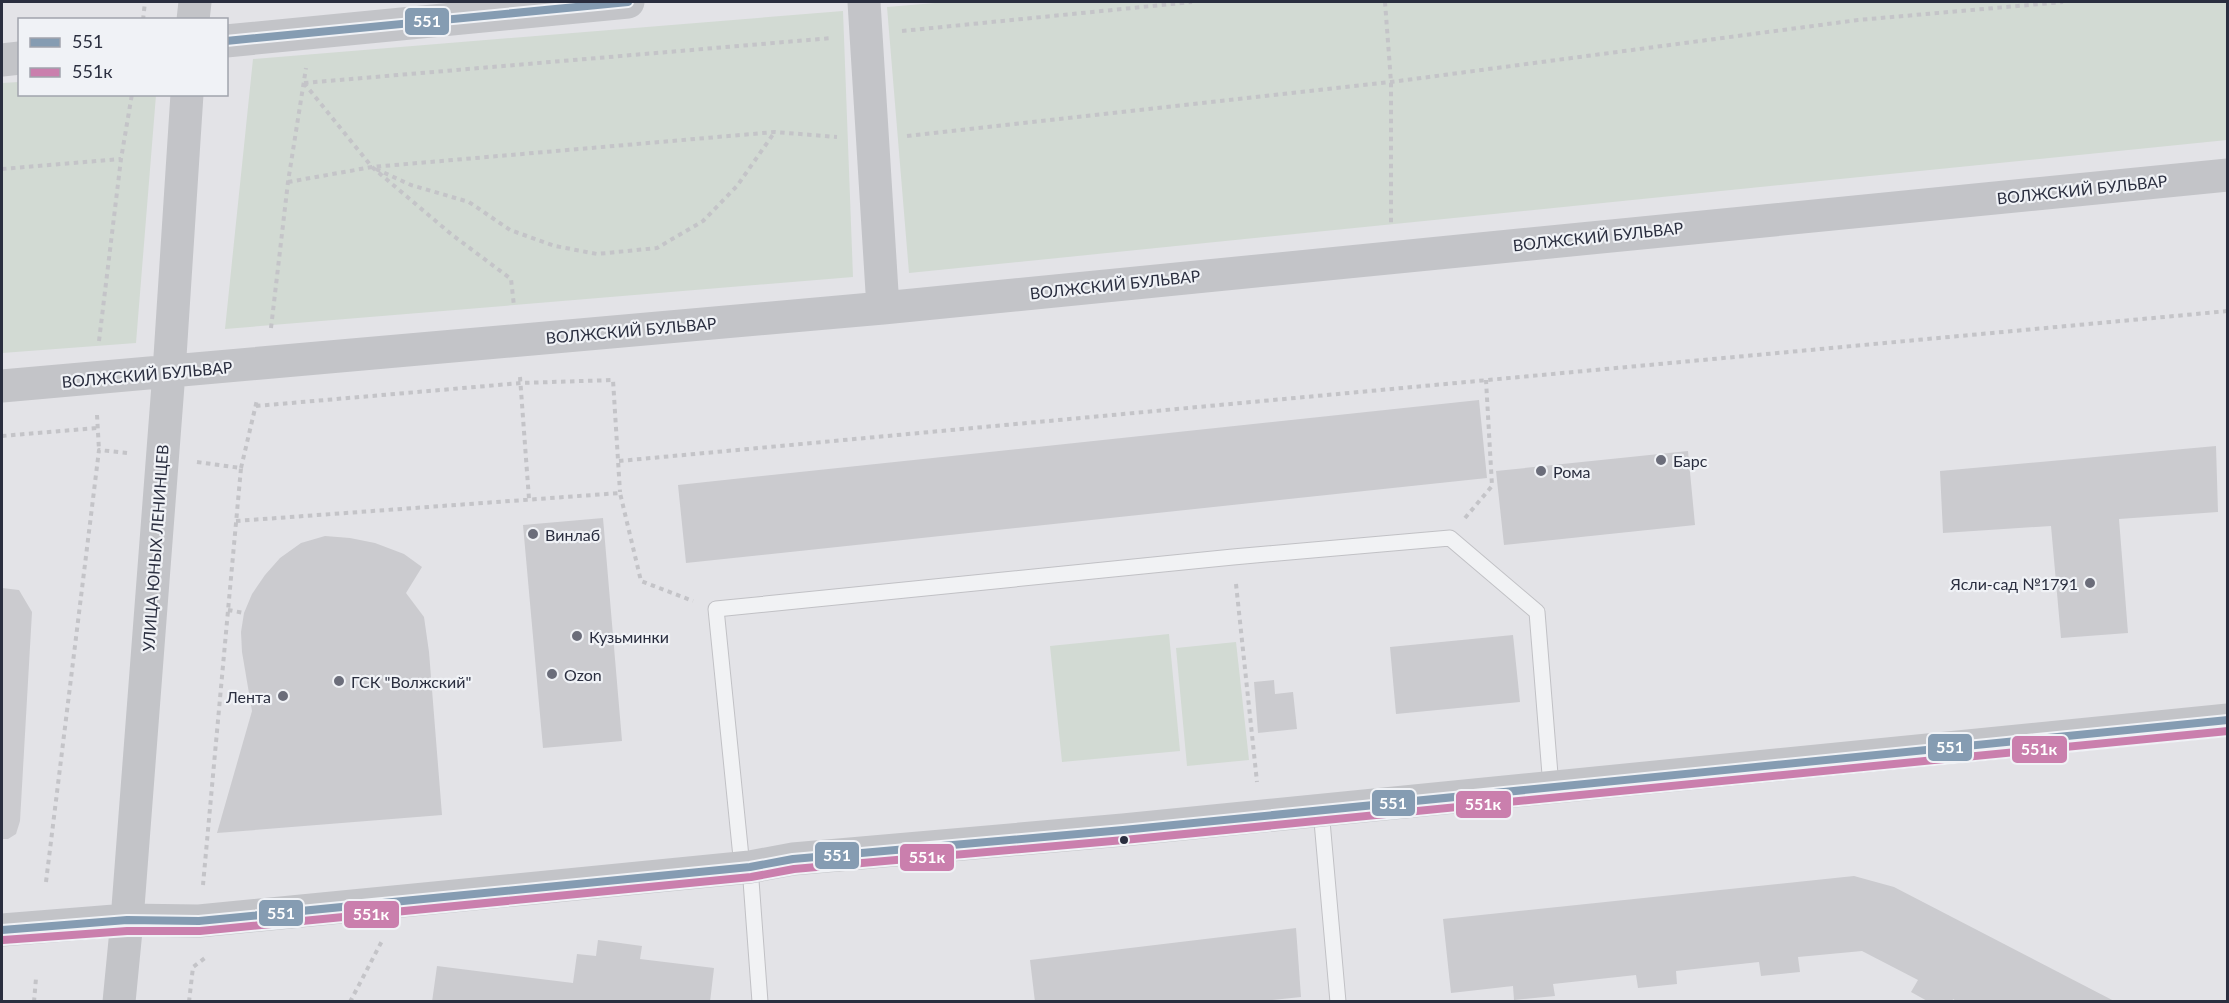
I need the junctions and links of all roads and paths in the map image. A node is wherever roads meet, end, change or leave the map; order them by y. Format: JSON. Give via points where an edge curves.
{"nodes":[{"id":1,"x":145,"y":2,"type":"edge"},
{"id":2,"x":195,"y":2,"type":"edge"},
{"id":3,"x":628,"y":2,"type":"edge"},
{"id":4,"x":864,"y":2,"type":"edge"},
{"id":5,"x":1192,"y":2,"type":"edge"},
{"id":6,"x":1385,"y":2,"type":"edge"},
{"id":7,"x":2063,"y":2,"type":"edge"},
{"id":8,"x":143,"y":18,"type":"edge"},
{"id":9,"x":193,"y":18,"type":"edge"},
{"id":10,"x":310,"y":33,"type":"junction"},
{"id":11,"x":867,"y":35,"type":"junction"},
{"id":12,"x":228,"y":41,"type":"edge"},
{"id":13,"x":18,"y":58,"type":"edge"},
{"id":14,"x":2,"y":60,"type":"edge"},
{"id":15,"x":1391,"y":82,"type":"junction"},
{"id":16,"x":304,"y":83,"type":"junction"},
{"id":17,"x":132,"y":96,"type":"edge"},
{"id":18,"x":187,"y":96,"type":"edge"},
{"id":19,"x":775,"y":132,"type":"junction"},
{"id":20,"x":872,"y":140,"type":"junction"},
{"id":21,"x":121,"y":159,"type":"junction"},
{"id":22,"x":372,"y":167,"type":"junction"},
{"id":23,"x":2,"y":169,"type":"edge"},
{"id":24,"x":2228,"y":175,"type":"edge"},
{"id":25,"x":288,"y":182,"type":"junction"},
{"id":26,"x":1391,"y":256,"type":"junction"},
{"id":27,"x":883,"y":308,"type":"junction"},
{"id":28,"x":2228,"y":311,"type":"edge"},
{"id":29,"x":517,"y":340,"type":"junction"},
{"id":30,"x":267,"y":364,"type":"junction"},
{"id":31,"x":169,"y":372,"type":"junction"},
{"id":32,"x":94,"y":378,"type":"junction"},
{"id":33,"x":1486,"y":380,"type":"junction"},
{"id":34,"x":521,"y":383,"type":"junction"},
{"id":35,"x":2,"y":386,"type":"edge"},
{"id":36,"x":256,"y":406,"type":"junction"},
{"id":37,"x":97,"y":428,"type":"junction"},
{"id":38,"x":2,"y":435,"type":"edge"},
{"id":39,"x":99,"y":450,"type":"dead end"},
{"id":40,"x":619,"y":461,"type":"junction"},
{"id":41,"x":241,"y":468,"type":"dead end"},
{"id":42,"x":621,"y":493,"type":"junction"},
{"id":43,"x":529,"y":500,"type":"junction"},
{"id":44,"x":236,"y":521,"type":"dead end"},
{"id":45,"x":1450,"y":538,"type":"junction"},
{"id":46,"x":1233,"y":557,"type":"junction"},
{"id":47,"x":716,"y":609,"type":"junction"},
{"id":48,"x":228,"y":610,"type":"dead end"},
{"id":49,"x":244,"y":613,"type":"dead end"},
{"id":50,"x":2228,"y":720,"type":"edge"},
{"id":51,"x":1551,"y":787,"type":"junction"},
{"id":52,"x":1321,"y":810,"type":"junction"},
{"id":53,"x":1261,"y":816,"type":"junction"},
{"id":54,"x":746,"y":867,"type":"junction"},
{"id":55,"x":127,"y":920,"type":"junction"},
{"id":56,"x":2,"y":930,"type":"edge"},
{"id":57,"x":388,"y":930,"type":"dead end"},
{"id":58,"x":193,"y":967,"type":"dead end"},
{"id":59,"x":36,"y":978,"type":"dead end"},
{"id":60,"x":762,"y":1000,"type":"edge"},
{"id":61,"x":34,"y":1002,"type":"edge"},
{"id":62,"x":118,"y":1002,"type":"edge"},
{"id":63,"x":189,"y":1002,"type":"edge"},
{"id":64,"x":350,"y":1002,"type":"edge"},
{"id":65,"x":1338,"y":1002,"type":"edge"}],
"edges":[{"from":1,"to":8,"type":"path"},
{"from":2,"to":9,"type":"main road"},
{"from":3,"to":10,"type":"main road"},
{"from":4,"to":11,"type":"main road"},
{"from":5,"to":11,"type":"path"},
{"from":6,"to":15,"type":"path"},
{"from":7,"to":15,"type":"path","via":[[1858,20]]},
{"from":10,"to":12,"type":"main road"},
{"from":10,"to":16,"type":"path"},
{"from":11,"to":16,"type":"path"},
{"from":11,"to":20,"type":"main road"},
{"from":13,"to":14,"type":"main road"},
{"from":15,"to":20,"type":"path"},
{"from":15,"to":26,"type":"path"},
{"from":16,"to":22,"type":"path"},
{"from":16,"to":25,"type":"path"},
{"from":17,"to":21,"type":"path"},
{"from":18,"to":31,"type":"main road","name":"УЛИЦА ЮНЫХ ЛЕНИНЦЕВ"},
{"from":19,"to":20,"type":"path"},
{"from":19,"to":22,"type":"path"},
{"from":19,"to":22,"type":"path","via":[[737,186],[703,221],[657,248],[597,254],[555,246],[510,230],[469,202],[411,185]]},
{"from":20,"to":27,"type":"main road"},
{"from":21,"to":23,"type":"path"},
{"from":21,"to":32,"type":"path"},
{"from":22,"to":25,"type":"path"},
{"from":22,"to":29,"type":"path","via":[[511,279]]},
{"from":24,"to":26,"type":"main road","name":"ВОЛЖСКИЙ БУЛЬВАР"},
{"from":25,"to":30,"type":"path"},
{"from":26,"to":27,"type":"main road","name":"ВОЛЖСКИЙ БУЛЬВАР"},
{"from":27,"to":29,"type":"main road","name":"ВОЛЖСКИЙ БУЛЬВАР"},
{"from":28,"to":33,"type":"path"},
{"from":29,"to":30,"type":"main road","name":"ВОЛЖСКИЙ БУЛЬВАР"},
{"from":29,"to":34,"type":"path"},
{"from":30,"to":31,"type":"main road","name":"ВОЛЖСКИЙ БУЛЬВАР"},
{"from":30,"to":36,"type":"path"},
{"from":31,"to":32,"type":"main road","name":"ВОЛЖСКИЙ БУЛЬВАР"},
{"from":31,"to":55,"type":"main road","name":"УЛИЦА ЮНЫХ ЛЕНИНЦЕВ"},
{"from":32,"to":35,"type":"main road","name":"ВОЛЖСКИЙ БУЛЬВАР"},
{"from":32,"to":37,"type":"path"},
{"from":33,"to":40,"type":"path"},
{"from":33,"to":45,"type":"path","via":[[1492,486]]},
{"from":34,"to":36,"type":"path"},
{"from":34,"to":40,"type":"path","via":[[613,380]]},
{"from":34,"to":43,"type":"path"},
{"from":36,"to":41,"type":"path"},
{"from":37,"to":38,"type":"path"},
{"from":37,"to":39,"type":"path"},
{"from":40,"to":42,"type":"path"},
{"from":42,"to":43,"type":"path"},
{"from":42,"to":47,"type":"path","via":[[641,581]]},
{"from":43,"to":44,"type":"path"},
{"from":45,"to":46,"type":"lane"},
{"from":45,"to":51,"type":"lane","via":[[1537,612]]},
{"from":46,"to":47,"type":"lane"},
{"from":46,"to":53,"type":"path"},
{"from":47,"to":54,"type":"lane"},
{"from":48,"to":49,"type":"path"},
{"from":50,"to":51,"type":"main road"},
{"from":51,"to":52,"type":"main road"},
{"from":52,"to":53,"type":"main road"},
{"from":52,"to":65,"type":"lane"},
{"from":53,"to":54,"type":"main road","via":[[794,859]]},
{"from":54,"to":55,"type":"main road","via":[[199,921]]},
{"from":54,"to":60,"type":"lane"},
{"from":55,"to":56,"type":"main road"},
{"from":55,"to":62,"type":"main road","name":"УЛИЦА ЮНЫХ ЛЕНИНЦЕВ"},
{"from":57,"to":64,"type":"path"},
{"from":58,"to":63,"type":"path"},
{"from":59,"to":61,"type":"path"}]}
